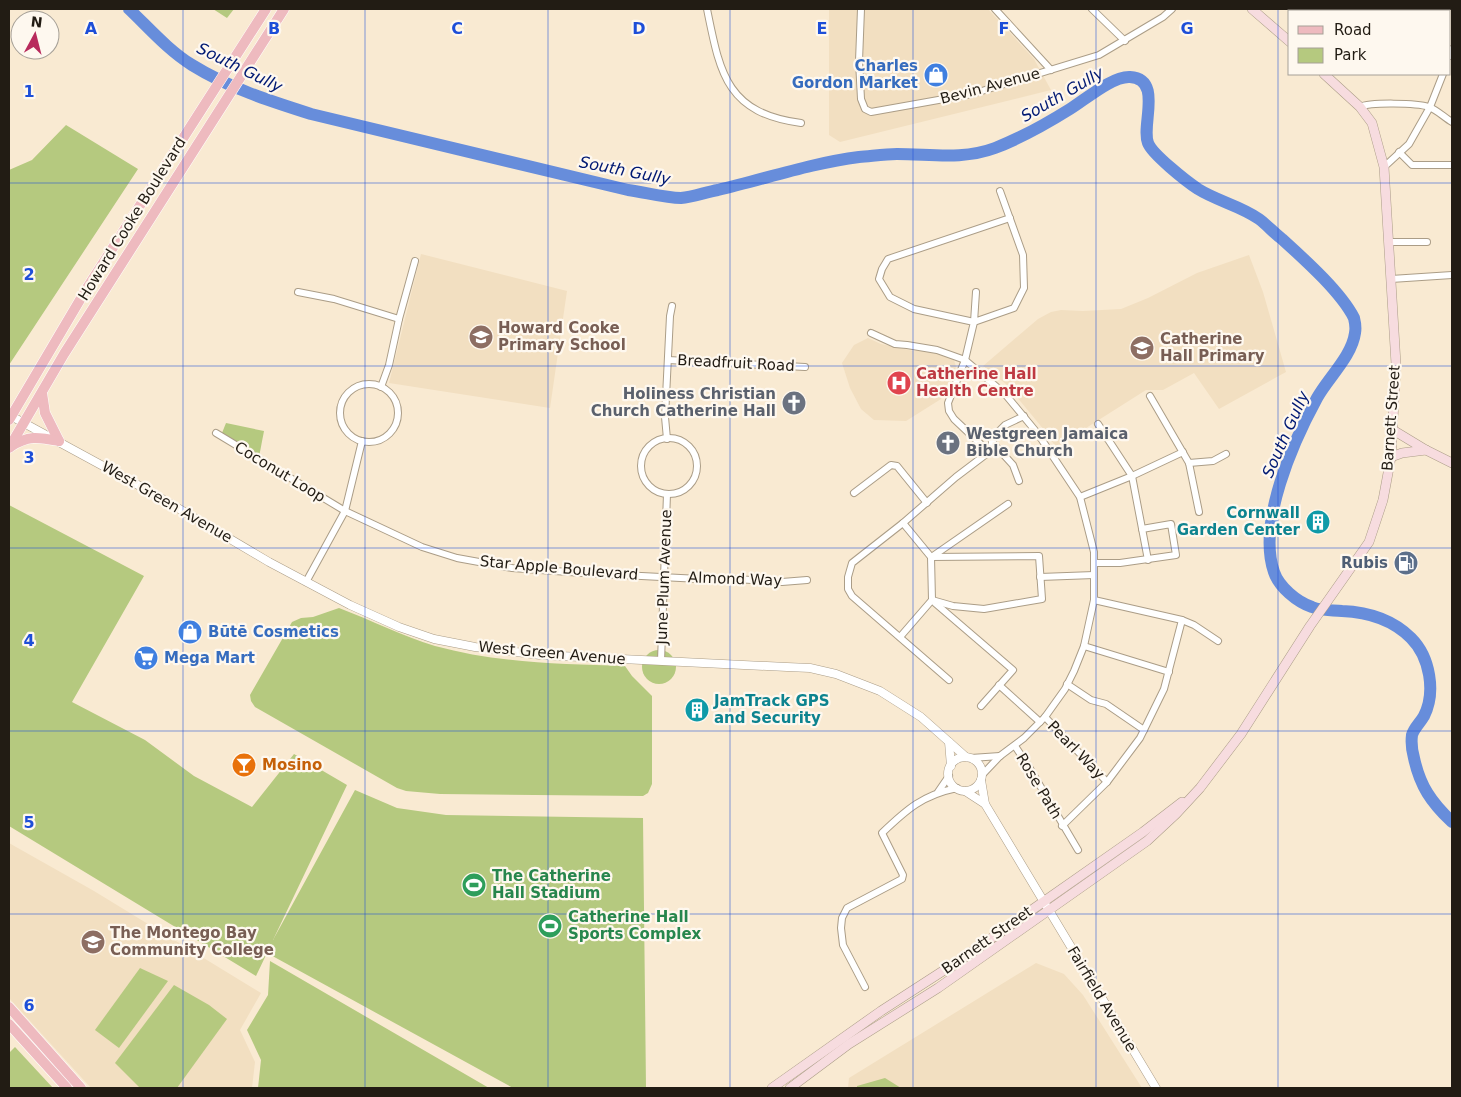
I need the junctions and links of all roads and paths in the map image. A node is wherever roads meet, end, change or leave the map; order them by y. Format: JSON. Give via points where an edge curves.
{"nodes":[{"id":1,"x":266,"y":9,"type":"edge"},
{"id":2,"x":284,"y":9,"type":"edge"},
{"id":3,"x":707,"y":9,"type":"edge"},
{"id":4,"x":861,"y":9,"type":"edge"},
{"id":5,"x":996,"y":9,"type":"edge"},
{"id":6,"x":1092,"y":9,"type":"edge"},
{"id":7,"x":1172,"y":9,"type":"edge"},
{"id":8,"x":1252,"y":9,"type":"edge"},
{"id":9,"x":1259,"y":12,"type":"edge"},
{"id":10,"x":1125,"y":40,"type":"junction"},
{"id":11,"x":1288,"y":40,"type":"edge"},
{"id":12,"x":1051,"y":70,"type":"junction"},
{"id":13,"x":1325,"y":75,"type":"edge"},
{"id":14,"x":1443,"y":75,"type":"edge"},
{"id":15,"x":1360,"y":107,"type":"junction"},
{"id":16,"x":1430,"y":107,"type":"junction"},
{"id":17,"x":1452,"y":122,"type":"edge"},
{"id":18,"x":801,"y":123,"type":"dead end"},
{"id":19,"x":1399,"y":152,"type":"junction"},
{"id":20,"x":1452,"y":165,"type":"edge"},
{"id":21,"x":1384,"y":167,"type":"junction"},
{"id":22,"x":1000,"y":191,"type":"dead end"},
{"id":23,"x":1010,"y":218,"type":"junction"},
{"id":24,"x":1389,"y":242,"type":"junction"},
{"id":25,"x":1427,"y":242,"type":"dead end"},
{"id":26,"x":415,"y":261,"type":"dead end"},
{"id":27,"x":1452,"y":275,"type":"edge"},
{"id":28,"x":1391,"y":279,"type":"junction"},
{"id":29,"x":298,"y":292,"type":"dead end"},
{"id":30,"x":976,"y":292,"type":"dead end"},
{"id":31,"x":672,"y":306,"type":"dead end"},
{"id":32,"x":399,"y":319,"type":"junction"},
{"id":33,"x":974,"y":322,"type":"junction"},
{"id":34,"x":871,"y":333,"type":"dead end"},
{"id":35,"x":668,"y":360,"type":"junction"},
{"id":36,"x":965,"y":360,"type":"junction"},
{"id":37,"x":805,"y":367,"type":"dead end"},
{"id":38,"x":381,"y":387,"type":"junction"},
{"id":39,"x":42,"y":393,"type":"junction"},
{"id":40,"x":1150,"y":396,"type":"dead end"},
{"id":41,"x":1024,"y":416,"type":"junction"},
{"id":42,"x":10,"y":418,"type":"edge"},
{"id":43,"x":24,"y":422,"type":"junction"},
{"id":44,"x":1098,"y":424,"type":"dead end"},
{"id":45,"x":1393,"y":430,"type":"junction"},
{"id":46,"x":216,"y":433,"type":"dead end"},
{"id":47,"x":667,"y":439,"type":"junction"},
{"id":48,"x":59,"y":441,"type":"junction"},
{"id":49,"x":362,"y":441,"type":"junction"},
{"id":50,"x":992,"y":442,"type":"junction"},
{"id":51,"x":9,"y":448,"type":"edge"},
{"id":52,"x":1426,"y":450,"type":"junction"},
{"id":53,"x":989,"y":452,"type":"junction"},
{"id":54,"x":1183,"y":452,"type":"junction"},
{"id":55,"x":1226,"y":454,"type":"dead end"},
{"id":56,"x":1392,"y":457,"type":"junction"},
{"id":57,"x":1189,"y":463,"type":"junction"},
{"id":58,"x":1452,"y":463,"type":"edge"},
{"id":59,"x":1132,"y":476,"type":"junction"},
{"id":60,"x":1018,"y":481,"type":"dead end"},
{"id":61,"x":854,"y":493,"type":"dead end"},
{"id":62,"x":667,"y":494,"type":"junction"},
{"id":63,"x":1080,"y":498,"type":"junction"},
{"id":64,"x":927,"y":503,"type":"junction"},
{"id":65,"x":1008,"y":504,"type":"dead end"},
{"id":66,"x":345,"y":511,"type":"junction"},
{"id":67,"x":1199,"y":512,"type":"dead end"},
{"id":68,"x":903,"y":523,"type":"junction"},
{"id":69,"x":1142,"y":529,"type":"junction"},
{"id":70,"x":931,"y":557,"type":"junction"},
{"id":71,"x":1148,"y":560,"type":"junction"},
{"id":72,"x":1094,"y":563,"type":"junction"},
{"id":73,"x":664,"y":576,"type":"junction"},
{"id":74,"x":1094,"y":576,"type":"junction"},
{"id":75,"x":1040,"y":577,"type":"junction"},
{"id":76,"x":807,"y":580,"type":"dead end"},
{"id":77,"x":306,"y":582,"type":"junction"},
{"id":78,"x":932,"y":600,"type":"junction"},
{"id":79,"x":1094,"y":600,"type":"junction"},
{"id":80,"x":1182,"y":620,"type":"junction"},
{"id":81,"x":900,"y":637,"type":"junction"},
{"id":82,"x":1218,"y":641,"type":"dead end"},
{"id":83,"x":1084,"y":646,"type":"junction"},
{"id":84,"x":661,"y":661,"type":"junction"},
{"id":85,"x":1169,"y":672,"type":"junction"},
{"id":86,"x":949,"y":680,"type":"dead end"},
{"id":87,"x":1067,"y":684,"type":"junction"},
{"id":88,"x":999,"y":685,"type":"junction"},
{"id":89,"x":981,"y":706,"type":"dead end"},
{"id":90,"x":1042,"y":720,"type":"junction"},
{"id":91,"x":1144,"y":730,"type":"junction"},
{"id":92,"x":949,"y":742,"type":"junction"},
{"id":93,"x":1014,"y":746,"type":"junction"},
{"id":94,"x":1000,"y":756,"type":"junction"},
{"id":95,"x":969,"y":758,"type":"junction"},
{"id":96,"x":951,"y":766,"type":"junction"},
{"id":97,"x":949,"y":776,"type":"junction"},
{"id":98,"x":982,"y":777,"type":"junction"},
{"id":99,"x":1107,"y":782,"type":"junction"},
{"id":100,"x":961,"y":790,"type":"junction"},
{"id":101,"x":938,"y":792,"type":"junction"},
{"id":102,"x":986,"y":804,"type":"junction"},
{"id":103,"x":1062,"y":826,"type":"junction"},
{"id":104,"x":1078,"y":850,"type":"dead end"},
{"id":105,"x":1046,"y":905,"type":"junction"},
{"id":106,"x":865,"y":986,"type":"dead end"},
{"id":107,"x":9,"y":1007,"type":"edge"},
{"id":108,"x":9,"y":1024,"type":"edge"},
{"id":109,"x":67,"y":1088,"type":"edge"},
{"id":110,"x":81,"y":1088,"type":"edge"},
{"id":111,"x":772,"y":1088,"type":"edge"},
{"id":112,"x":790,"y":1088,"type":"edge"},
{"id":113,"x":1156,"y":1088,"type":"edge"}],
"edges":[{"from":1,"to":42,"type":"main road","name":"Howard Cooke Boulevard","via":[[87,288]]},
{"from":2,"to":39,"type":"main road","name":"Howard Cooke Boulevard"},
{"from":3,"to":18,"type":"street","via":[[720,66],[727,82],[757,112]]},
{"from":4,"to":12,"type":"street","name":"Bevin Avenue","via":[[861,99],[868,111],[972,94]]},
{"from":5,"to":12,"type":"street"},
{"from":6,"to":10,"type":"street"},
{"from":7,"to":10,"type":"street","name":"Bevin Avenue"},
{"from":8,"to":9,"type":"main road"},
{"from":9,"to":11,"type":"main road"},
{"from":10,"to":12,"type":"street","name":"Bevin Avenue","via":[[1099,55]]},
{"from":13,"to":15,"type":"main road","name":"Barnett Street"},
{"from":14,"to":16,"type":"street"},
{"from":15,"to":16,"type":"street","via":[[1365,104],[1391,104]]},
{"from":15,"to":21,"type":"main road","name":"Barnett Street","via":[[1372,123]]},
{"from":16,"to":17,"type":"street"},
{"from":16,"to":19,"type":"street","via":[[1409,144]]},
{"from":19,"to":20,"type":"street","via":[[1412,165]]},
{"from":19,"to":21,"type":"street"},
{"from":21,"to":24,"type":"main road","name":"Barnett Street"},
{"from":22,"to":23,"type":"street"},
{"from":23,"to":33,"type":"street","via":[[1023,255],[1024,288],[1014,308]]},
{"from":23,"to":33,"type":"street","via":[[888,259],[882,269],[879,280],[890,297],[914,309]]},
{"from":24,"to":25,"type":"street"},
{"from":24,"to":28,"type":"main road","name":"Barnett Street"},
{"from":26,"to":32,"type":"street"},
{"from":27,"to":28,"type":"street"},
{"from":28,"to":45,"type":"main road","name":"Barnett Street","via":[[1396,364]]},
{"from":29,"to":32,"type":"street","via":[[334,299]]},
{"from":30,"to":33,"type":"street"},
{"from":31,"to":35,"type":"street"},
{"from":32,"to":38,"type":"street"},
{"from":33,"to":36,"type":"street"},
{"from":34,"to":36,"type":"street","via":[[895,344],[937,350]]},
{"from":35,"to":37,"type":"street","name":"Breadfruit Road"},
{"from":35,"to":47,"type":"street"},
{"from":36,"to":41,"type":"street","via":[[1006,394]]},
{"from":36,"to":53,"type":"street","via":[[948,403],[949,412]]},
{"from":38,"to":49,"type":"street","via":[[394,398],[398,415],[396,424],[386,437]]},
{"from":38,"to":49,"type":"street","via":[[357,387],[347,394],[341,406],[345,429]]},
{"from":39,"to":43,"type":"main road","name":"Howard Cooke Boulevard"},
{"from":39,"to":48,"type":"main road","via":[[49,424]]},
{"from":40,"to":54,"type":"street"},
{"from":41,"to":50,"type":"street","via":[[1005,425]]},
{"from":41,"to":63,"type":"street"},
{"from":42,"to":43,"type":"street","name":"West Green Avenue"},
{"from":43,"to":48,"type":"street","name":"West Green Avenue"},
{"from":43,"to":51,"type":"main road","name":"Howard Cooke Boulevard"},
{"from":44,"to":59,"type":"street"},
{"from":45,"to":52,"type":"main road"},
{"from":45,"to":56,"type":"main road","name":"Barnett Street"},
{"from":46,"to":66,"type":"street","name":"Coconut Loop"},
{"from":47,"to":62,"type":"street","via":[[650,446],[641,463],[645,480],[658,492]]},
{"from":47,"to":62,"type":"street","via":[[678,440],[688,446],[697,467],[694,479],[685,489]]},
{"from":48,"to":51,"type":"main road","via":[[28,438]]},
{"from":48,"to":77,"type":"street","name":"West Green Avenue"},
{"from":49,"to":66,"type":"street"},
{"from":50,"to":53,"type":"street"},
{"from":50,"to":60,"type":"street","via":[[1012,465]]},
{"from":52,"to":56,"type":"main road"},
{"from":52,"to":58,"type":"main road"},
{"from":53,"to":64,"type":"street"},
{"from":54,"to":57,"type":"street"},
{"from":54,"to":59,"type":"street"},
{"from":55,"to":57,"type":"street","via":[[1213,461]]},
{"from":56,"to":105,"type":"main road","name":"Barnett Street","via":[[1383,500],[1369,542],[1241,734],[1200,788],[1147,841]]},
{"from":57,"to":67,"type":"street"},
{"from":59,"to":63,"type":"street"},
{"from":59,"to":69,"type":"street"},
{"from":61,"to":64,"type":"street","via":[[894,465]]},
{"from":62,"to":73,"type":"street","name":"June Plum Avenue"},
{"from":63,"to":72,"type":"street"},
{"from":64,"to":68,"type":"street"},
{"from":65,"to":70,"type":"street"},
{"from":66,"to":73,"type":"street","name":"Star Apple Boulevard","via":[[422,547],[476,562],[582,574]]},
{"from":66,"to":77,"type":"street"},
{"from":68,"to":70,"type":"street"},
{"from":68,"to":81,"type":"street","via":[[852,563],[848,577],[852,596]]},
{"from":69,"to":71,"type":"street"},
{"from":69,"to":71,"type":"street","via":[[1171,525],[1176,555]]},
{"from":70,"to":75,"type":"street","via":[[1039,556]]},
{"from":70,"to":78,"type":"street"},
{"from":71,"to":72,"type":"street"},
{"from":72,"to":74,"type":"street"},
{"from":73,"to":76,"type":"street","name":"Almond Way","via":[[782,582]]},
{"from":73,"to":84,"type":"street","name":"June Plum Avenue"},
{"from":74,"to":75,"type":"street"},
{"from":74,"to":79,"type":"street"},
{"from":75,"to":78,"type":"street","via":[[1042,599],[984,609]]},
{"from":77,"to":84,"type":"street","name":"West Green Avenue","via":[[399,627],[434,639],[540,655]]},
{"from":78,"to":81,"type":"street"},
{"from":78,"to":88,"type":"street","via":[[1012,670]]},
{"from":79,"to":80,"type":"street"},
{"from":79,"to":83,"type":"street"},
{"from":80,"to":82,"type":"street"},
{"from":80,"to":85,"type":"street"},
{"from":81,"to":86,"type":"street"},
{"from":83,"to":85,"type":"street"},
{"from":83,"to":87,"type":"street"},
{"from":84,"to":92,"type":"street","name":"West Green Avenue","via":[[802,668],[836,674],[880,691],[921,717]]},
{"from":85,"to":91,"type":"street"},
{"from":87,"to":90,"type":"street"},
{"from":87,"to":91,"type":"street","via":[[1091,700],[1106,704]]},
{"from":88,"to":89,"type":"street"},
{"from":88,"to":90,"type":"street","name":"Pearl Way"},
{"from":90,"to":93,"type":"street"},
{"from":90,"to":99,"type":"street","name":"Pearl Way"},
{"from":91,"to":99,"type":"street"},
{"from":92,"to":95,"type":"street","name":"West Green Avenue"},
{"from":92,"to":96,"type":"street"},
{"from":93,"to":94,"type":"street"},
{"from":93,"to":103,"type":"street","name":"Rose Path","via":[[1030,767]]},
{"from":94,"to":95,"type":"street"},
{"from":94,"to":98,"type":"street"},
{"from":95,"to":96,"type":"street","via":[[956,760]]},
{"from":95,"to":98,"type":"street","via":[[980,765]]},
{"from":96,"to":97,"type":"street"},
{"from":97,"to":100,"type":"street","via":[[951,783]]},
{"from":97,"to":101,"type":"street"},
{"from":98,"to":100,"type":"street","via":[[975,788]]},
{"from":98,"to":102,"type":"street"},
{"from":99,"to":103,"type":"street"},
{"from":100,"to":101,"type":"street"},
{"from":100,"to":102,"type":"street"},
{"from":101,"to":106,"type":"street","via":[[919,801],[882,833],[902,878],[847,908],[842,918],[843,944]]},
{"from":102,"to":105,"type":"street"},
{"from":103,"to":104,"type":"street","name":"Rose Path"},
{"from":105,"to":111,"type":"main road","name":"Barnett Street","via":[[881,1011]]},
{"from":105,"to":112,"type":"main road","name":"Barnett Street","via":[[938,988],[849,1044]]},
{"from":105,"to":113,"type":"street","name":"Fairfield Avenue"},
{"from":107,"to":110,"type":"main road"},
{"from":108,"to":109,"type":"main road"}]}
